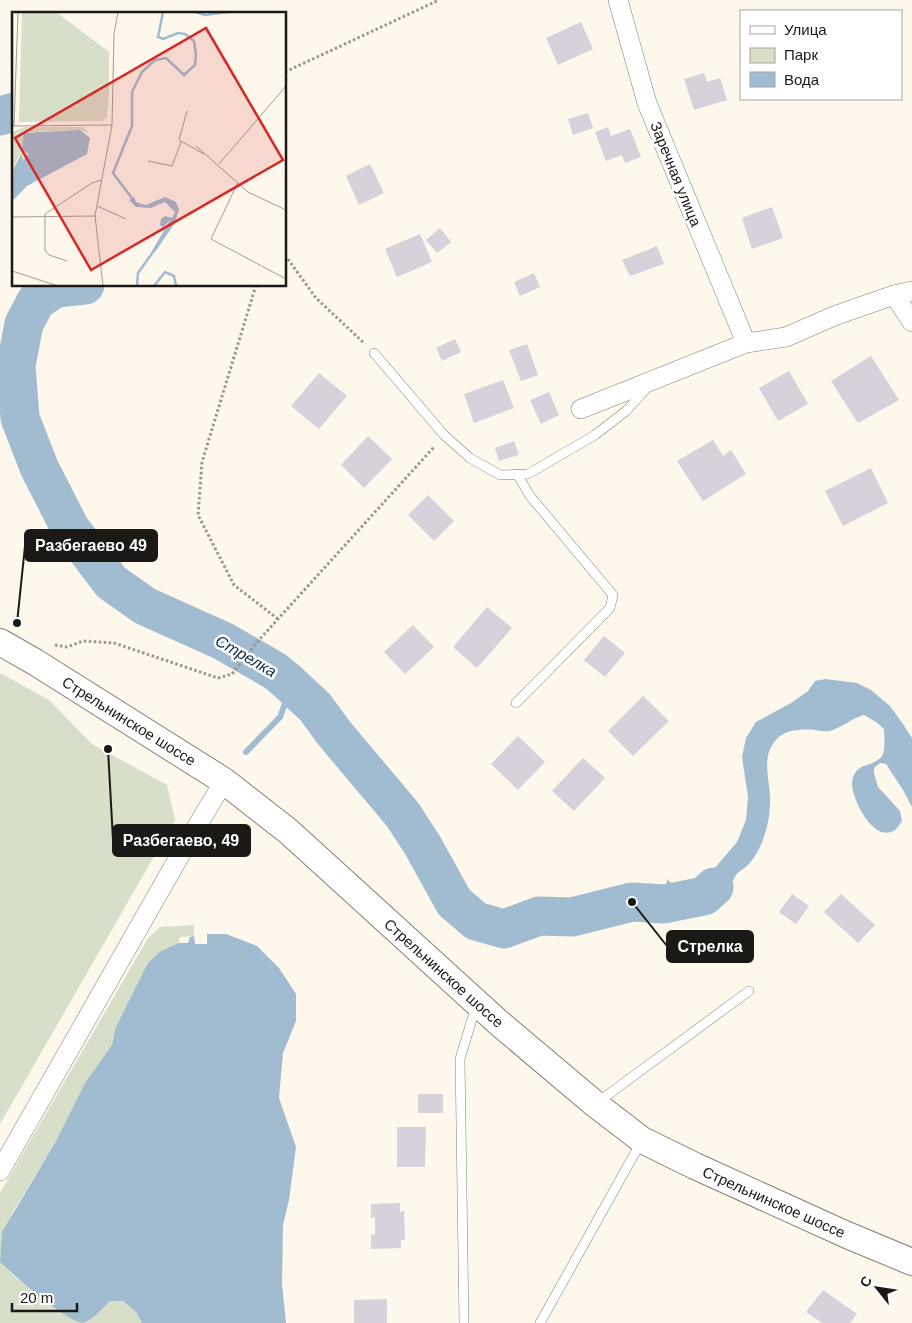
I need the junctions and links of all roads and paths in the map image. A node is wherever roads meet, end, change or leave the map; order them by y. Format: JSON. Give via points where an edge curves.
{"nodes":[{"id":1,"x":440,"y":0,"type":"edge"},
{"id":2,"x":618,"y":0,"type":"edge"},
{"id":3,"x":286,"y":72,"type":"edge"},
{"id":4,"x":286,"y":256,"type":"edge"},
{"id":5,"x":256,"y":286,"type":"edge"},
{"id":6,"x":903,"y":293,"type":"edge"},
{"id":7,"x":912,"y":322,"type":"edge"},
{"id":8,"x":742,"y":344,"type":"junction"},
{"id":9,"x":374,"y":353,"type":"joint"},
{"id":10,"x":654,"y":380,"type":"junction"},
{"id":11,"x":581,"y":409,"type":"dead end"},
{"id":12,"x":444,"y":435,"type":"junction"},
{"id":13,"x":517,"y":474,"type":"junction"},
{"id":14,"x":278,"y":619,"type":"junction"},
{"id":15,"x":0,"y":642,"type":"edge"},
{"id":16,"x":48,"y":644,"type":"dead end"},
{"id":17,"x":516,"y":703,"type":"dead end"},
{"id":18,"x":224,"y":781,"type":"junction"},
{"id":19,"x":749,"y":991,"type":"dead end"},
{"id":20,"x":477,"y":1003,"type":"junction"},
{"id":21,"x":595,"y":1104,"type":"junction"},
{"id":22,"x":642,"y":1140,"type":"junction"},
{"id":23,"x":0,"y":1171,"type":"edge"},
{"id":24,"x":912,"y":1262,"type":"edge"},
{"id":25,"x":464,"y":1323,"type":"edge"},
{"id":26,"x":540,"y":1323,"type":"edge"}],
"edges":[{"from":1,"to":3,"type":"path"},
{"from":2,"to":8,"type":"street","name":"Заречная улица","via":[[647,103]]},
{"from":4,"to":9,"type":"path","via":[[316,298]]},
{"from":5,"to":14,"type":"path","via":[[202,462],[198,515],[234,585]]},
{"from":6,"to":7,"type":"street"},
{"from":6,"to":8,"type":"street","via":[[834,316],[786,337]]},
{"from":8,"to":10,"type":"street"},
{"from":9,"to":12,"type":"lane"},
{"from":10,"to":11,"type":"street"},
{"from":10,"to":13,"type":"lane","via":[[626,411],[595,435],[528,474]]},
{"from":12,"to":13,"type":"lane","via":[[470,458],[500,475]]},
{"from":12,"to":14,"type":"path"},
{"from":13,"to":17,"type":"lane","via":[[530,496],[614,595],[610,608]]},
{"from":14,"to":16,"type":"path","via":[[232,674],[218,678],[114,643],[83,641],[68,647]]},
{"from":15,"to":18,"type":"main road","name":"Стрельнинское шоссе"},
{"from":18,"to":20,"type":"main road","name":"Стрельнинское шоссе","via":[[288,831]]},
{"from":18,"to":23,"type":"street"},
{"from":19,"to":21,"type":"lane"},
{"from":20,"to":21,"type":"main road","name":"Стрельнинское шоссе"},
{"from":20,"to":25,"type":"lane","via":[[460,1058]]},
{"from":21,"to":22,"type":"main road","name":"Стрельнинское шоссе"},
{"from":22,"to":24,"type":"main road","name":"Стрельнинское шоссе","via":[[713,1175]]},
{"from":22,"to":26,"type":"lane"}]}
